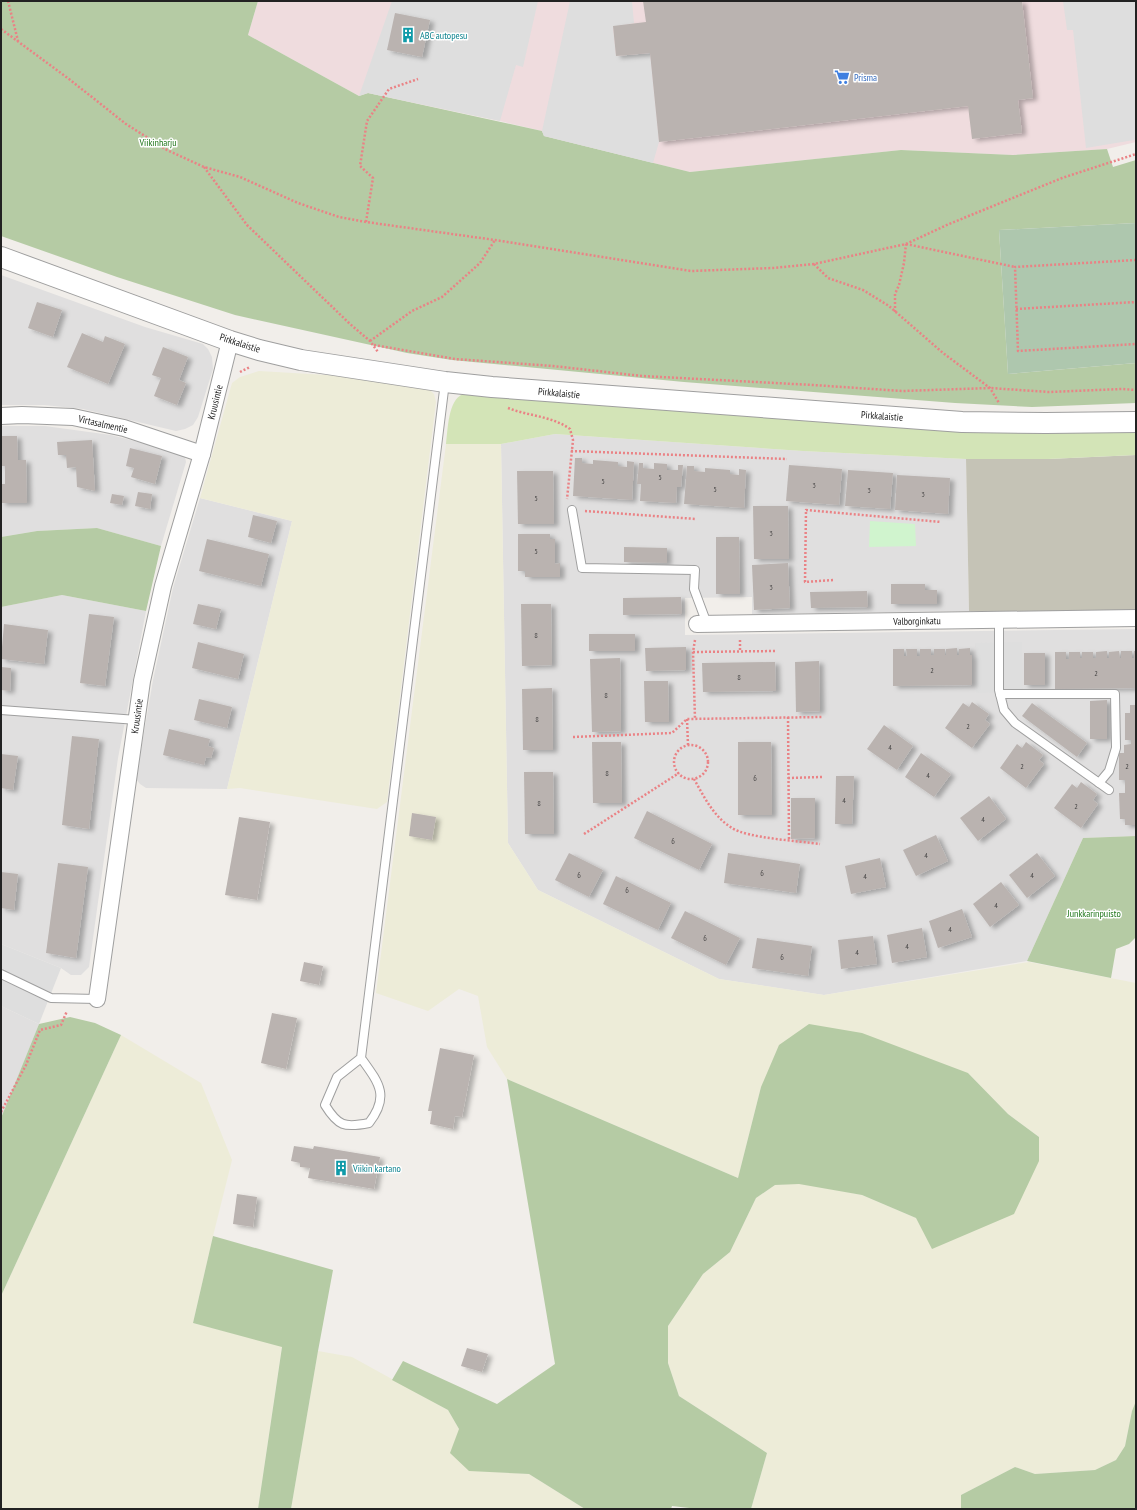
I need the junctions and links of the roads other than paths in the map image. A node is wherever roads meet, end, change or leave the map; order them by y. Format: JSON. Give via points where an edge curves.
{"nodes":[{"id":1,"x":1,"y":257,"type":"edge"},
{"id":2,"x":230,"y":341,"type":"junction"},
{"id":3,"x":445,"y":382,"type":"junction"},
{"id":4,"x":1,"y":416,"type":"edge"},
{"id":5,"x":1136,"y":422,"type":"edge"},
{"id":6,"x":202,"y":454,"type":"junction"},
{"id":7,"x":572,"y":510,"type":"road end"},
{"id":8,"x":1136,"y":618,"type":"edge"},
{"id":9,"x":999,"y":621,"type":"junction"},
{"id":10,"x":702,"y":624,"type":"joint"},
{"id":11,"x":1000,"y":694,"type":"junction"},
{"id":12,"x":1,"y":710,"type":"edge"},
{"id":13,"x":137,"y":720,"type":"junction"},
{"id":14,"x":1099,"y":783,"type":"junction"},
{"id":15,"x":1109,"y":790,"type":"dead end"},
{"id":16,"x":1,"y":974,"type":"edge"},
{"id":17,"x":98,"y":999,"type":"joint"},
{"id":18,"x":361,"y":1058,"type":"junction"}],
"edges":[{"from":1,"to":2,"type":"street","name":"Pirkkalaistie"},
{"from":2,"to":3,"type":"street","name":"Pirkkalaistie","via":[[301,360]]},
{"from":2,"to":6,"type":"street","name":"Kruusintie"},
{"from":3,"to":5,"type":"street","name":"Pirkkalaistie","via":[[962,422]]},
{"from":3,"to":18,"type":"lane"},
{"from":4,"to":6,"type":"street","name":"Virtasalmentie","via":[[73,417],[124,428]]},
{"from":6,"to":13,"type":"street","name":"Kruusintie","via":[[163,586],[142,681]]},
{"from":7,"to":10,"type":"lane","via":[[582,568],[694,570],[694,589]]},
{"from":8,"to":9,"type":"street","name":"Valborginkatu"},
{"from":9,"to":10,"type":"street","name":"Valborginkatu"},
{"from":9,"to":11,"type":"lane"},
{"from":11,"to":14,"type":"lane","via":[[1004,710],[1015,723]]},
{"from":11,"to":14,"type":"lane","via":[[1115,694],[1116,748],[1109,771]]},
{"from":12,"to":13,"type":"lane"},
{"from":13,"to":17,"type":"street","name":"Kruusintie"},
{"from":14,"to":15,"type":"lane"},
{"from":16,"to":17,"type":"lane","name":"Kruusintie","via":[[51,998]]},
{"from":18,"to":18,"type":"lane","via":[[337,1077],[325,1105],[331,1116],[342,1124],[353,1127],[369,1123],[376,1114],[381,1097],[379,1086]]}]}
